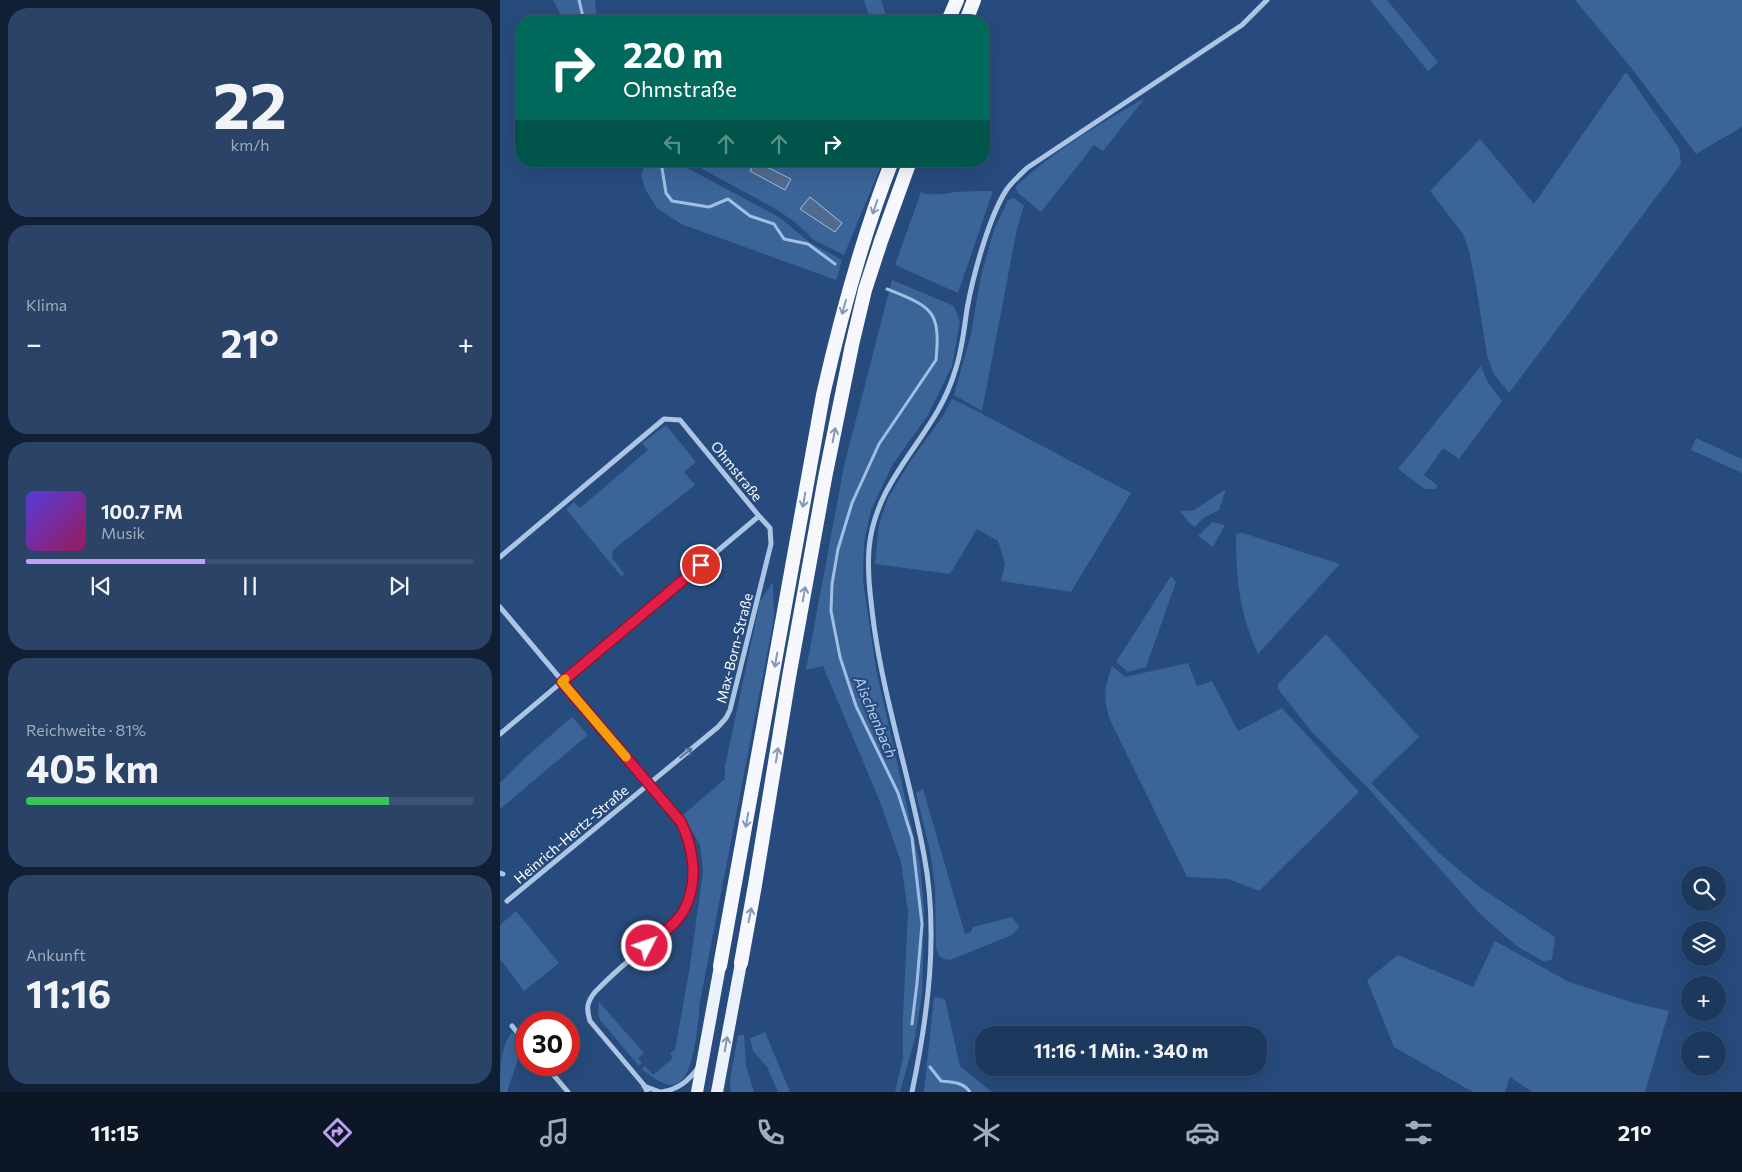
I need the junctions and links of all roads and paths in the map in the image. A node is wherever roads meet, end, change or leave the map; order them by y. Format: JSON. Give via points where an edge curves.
{"nodes":[{"id":1,"x":957,"y":0,"type":"edge"},
{"id":2,"x":974,"y":0,"type":"edge"},
{"id":3,"x":1267,"y":0,"type":"edge"},
{"id":4,"x":951,"y":15,"type":"edge"},
{"id":5,"x":968,"y":15,"type":"edge"},
{"id":6,"x":890,"y":167,"type":"edge"},
{"id":7,"x":908,"y":167,"type":"edge"},
{"id":8,"x":759,"y":516,"type":"junction"},
{"id":9,"x":500,"y":557,"type":"edge"},
{"id":10,"x":500,"y":607,"type":"edge"},
{"id":11,"x":562,"y":682,"type":"junction"},
{"id":12,"x":500,"y":734,"type":"edge"},
{"id":13,"x":649,"y":784,"type":"junction"},
{"id":14,"x":507,"y":901,"type":"dead end"},
{"id":15,"x":741,"y":963,"type":"joint"},
{"id":16,"x":720,"y":966,"type":"joint"},
{"id":17,"x":512,"y":1026,"type":"dead end"},
{"id":18,"x":515,"y":1030,"type":"edge"},
{"id":19,"x":703,"y":1062,"type":"junction"},
{"id":20,"x":554,"y":1076,"type":"edge"},
{"id":21,"x":644,"y":1085,"type":"junction"},
{"id":22,"x":568,"y":1092,"type":"edge"},
{"id":23,"x":648,"y":1092,"type":"edge"},
{"id":24,"x":661,"y":1092,"type":"edge"},
{"id":25,"x":697,"y":1092,"type":"edge"},
{"id":26,"x":717,"y":1092,"type":"edge"},
{"id":27,"x":912,"y":1092,"type":"edge"}],
"edges":[{"from":1,"to":4,"type":"highway"},
{"from":2,"to":5,"type":"highway"},
{"from":3,"to":27,"type":"street","via":[[1242,25],[1028,168],[1006,190],[985,242],[948,394],[898,469],[875,520],[868,571],[877,646],[925,857],[929,898],[927,1006]]},
{"from":6,"to":16,"type":"highway","one_way":true,"via":[[840,319],[823,395]]},
{"from":15,"to":7,"type":"highway","one_way":true,"via":[[789,677],[852,345],[878,249]]},
{"from":8,"to":9,"type":"street","name":"Ohmstraße","via":[[680,420],[664,420]]},
{"from":8,"to":11,"type":"street","name":"Ohmstraße"},
{"from":13,"to":8,"type":"street","name":"Max-Born-Straße","one_way":true,"via":[[718,727],[730,710],[770,549],[770,528]]},
{"from":10,"to":11,"type":"street"},
{"from":11,"to":12,"type":"street","name":"Ohmstraße"},
{"from":11,"to":13,"type":"street"},
{"from":13,"to":14,"type":"street","name":"Heinrich-Hertz-Straße"},
{"from":13,"to":21,"type":"street","via":[[681,822],[688,837],[694,873],[689,899],[674,922],[595,992],[588,1001],[587,1010],[596,1029]]},
{"from":26,"to":15,"type":"main road","one_way":true},
{"from":16,"to":19,"type":"main road"},
{"from":17,"to":18,"type":"street"},
{"from":19,"to":24,"type":"street","via":[[682,1086]]},
{"from":19,"to":25,"type":"main road"},
{"from":20,"to":22,"type":"street"},
{"from":21,"to":23,"type":"street"},
{"from":21,"to":24,"type":"street"}]}
